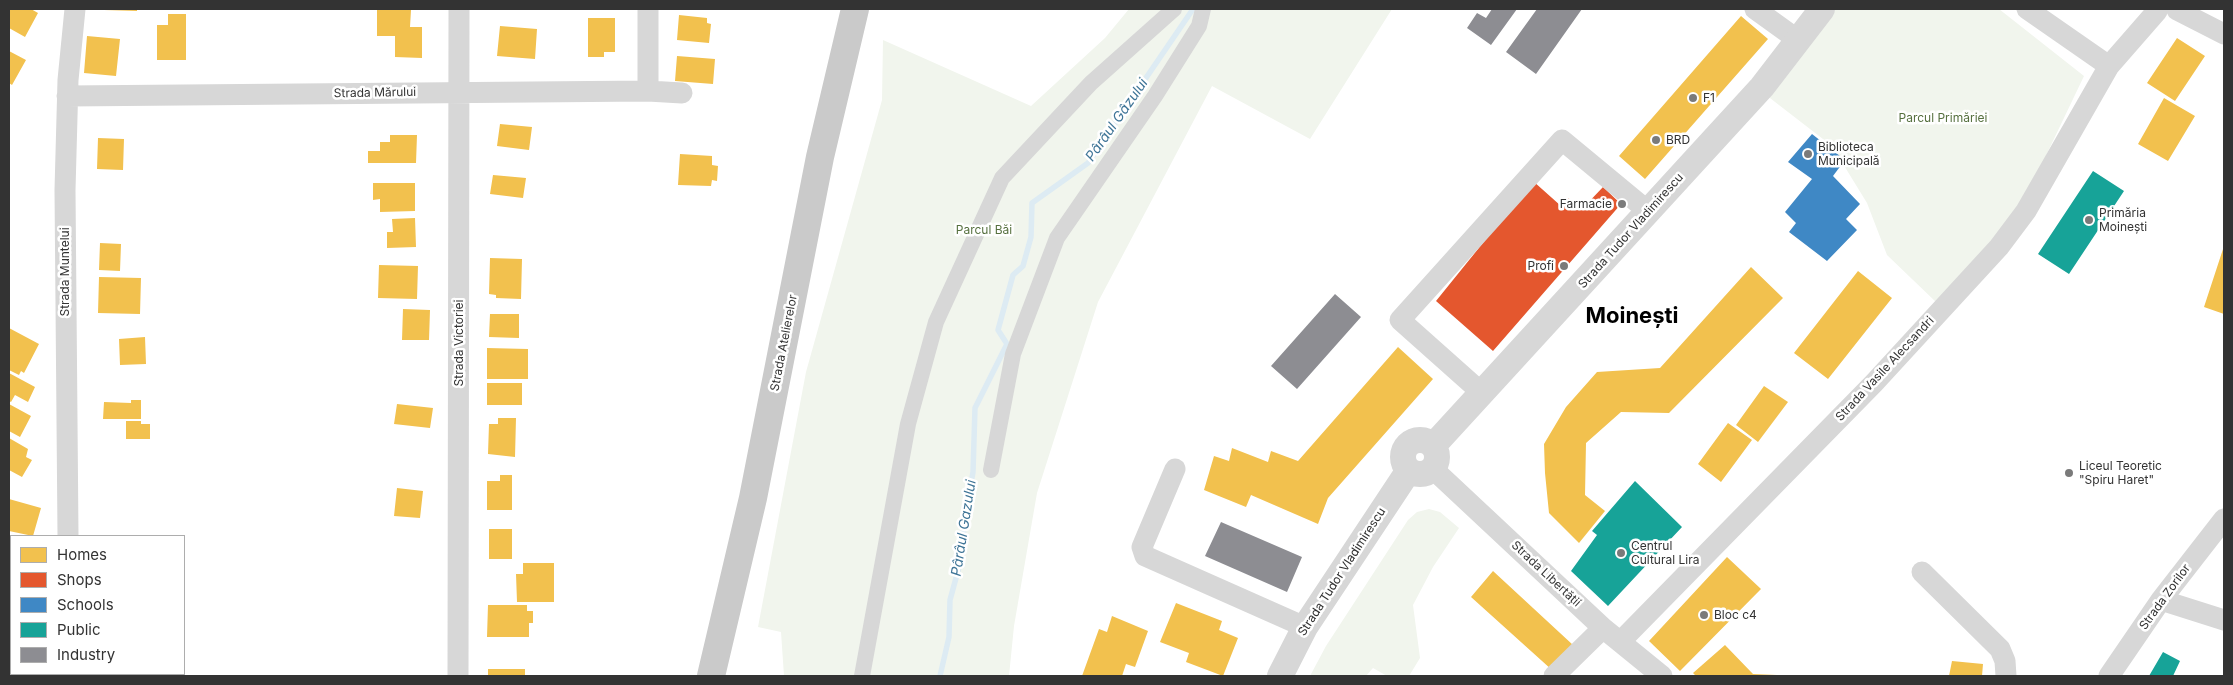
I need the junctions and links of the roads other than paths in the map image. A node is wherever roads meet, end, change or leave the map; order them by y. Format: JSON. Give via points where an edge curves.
{"nodes":[{"id":1,"x":75,"y":9,"type":"edge"},
{"id":2,"x":459,"y":9,"type":"edge"},
{"id":3,"x":648,"y":9,"type":"edge"},
{"id":4,"x":855,"y":9,"type":"edge"},
{"id":5,"x":1174,"y":9,"type":"edge"},
{"id":6,"x":1203,"y":9,"type":"edge"},
{"id":7,"x":1211,"y":9,"type":"edge"},
{"id":8,"x":1755,"y":9,"type":"edge"},
{"id":9,"x":1822,"y":9,"type":"edge"},
{"id":10,"x":2027,"y":9,"type":"edge"},
{"id":11,"x":2167,"y":10,"type":"edge"},
{"id":12,"x":1199,"y":26,"type":"junction"},
{"id":13,"x":2224,"y":34,"type":"edge"},
{"id":14,"x":1798,"y":40,"type":"junction"},
{"id":15,"x":2109,"y":66,"type":"junction"},
{"id":16,"x":648,"y":91,"type":"junction"},
{"id":17,"x":459,"y":93,"type":"junction"},
{"id":18,"x":682,"y":93,"type":"dead end"},
{"id":19,"x":67,"y":96,"type":"junction"},
{"id":20,"x":1649,"y":212,"type":"junction"},
{"id":21,"x":1482,"y":393,"type":"junction"},
{"id":22,"x":1425,"y":461,"type":"junction"},
{"id":23,"x":1175,"y":469,"type":"dead end"},
{"id":24,"x":990,"y":470,"type":"dead end"},
{"id":25,"x":2224,"y":519,"type":"edge"},
{"id":26,"x":68,"y":535,"type":"edge"},
{"id":27,"x":1922,"y":572,"type":"dead end"},
{"id":28,"x":2161,"y":600,"type":"junction"},
{"id":29,"x":2224,"y":620,"type":"edge"},
{"id":30,"x":1305,"y":627,"type":"junction"},
{"id":31,"x":1603,"y":628,"type":"junction"},
{"id":32,"x":1620,"y":642,"type":"junction"},
{"id":33,"x":458,"y":676,"type":"edge"},
{"id":34,"x":711,"y":676,"type":"edge"},
{"id":35,"x":862,"y":676,"type":"edge"},
{"id":36,"x":1280,"y":676,"type":"edge"},
{"id":37,"x":1554,"y":676,"type":"edge"},
{"id":38,"x":1662,"y":676,"type":"edge"},
{"id":39,"x":2006,"y":676,"type":"edge"},
{"id":40,"x":2109,"y":676,"type":"edge"}],
"edges":[{"from":1,"to":19,"type":"street","name":"Strada Muntelui"},
{"from":2,"to":17,"type":"street","name":"Strada Victoriei"},
{"from":3,"to":16,"type":"street"},
{"from":4,"to":34,"type":"main road","name":"Strada Atelierelor","via":[[820,157],[753,498]]},
{"from":5,"to":35,"type":"street","via":[[1091,83],[1002,178],[933,332],[908,424]]},
{"from":6,"to":12,"type":"street"},
{"from":7,"to":12,"type":"street"},
{"from":8,"to":14,"type":"street"},
{"from":9,"to":14,"type":"street","name":"Strada Tudor Vladimirescu"},
{"from":10,"to":15,"type":"street"},
{"from":11,"to":13,"type":"street"},
{"from":11,"to":15,"type":"street","name":"Strada Vasile Alecsandri"},
{"from":12,"to":24,"type":"street","via":[[1057,238],[1013,354]]},
{"from":14,"to":20,"type":"street","name":"Strada Tudor Vladimirescu","via":[[1762,87]]},
{"from":15,"to":32,"type":"street","name":"Strada Vasile Alecsandri","via":[[2026,211],[1999,247],[1874,383]]},
{"from":16,"to":17,"type":"street","name":"Strada Mărului"},
{"from":16,"to":18,"type":"street","name":"Strada Mărului"},
{"from":17,"to":19,"type":"street","name":"Strada Mărului"},
{"from":17,"to":33,"type":"street","name":"Strada Victoriei"},
{"from":19,"to":26,"type":"street","name":"Strada Muntelui"},
{"from":20,"to":21,"type":"street","name":"Strada Tudor Vladimirescu"},
{"from":20,"to":21,"type":"street","via":[[1562,140],[1400,320]]},
{"from":21,"to":22,"type":"street","name":"Strada Tudor Vladimirescu"},
{"from":22,"to":30,"type":"street","name":"Strada Tudor Vladimirescu"},
{"from":22,"to":31,"type":"street","name":"Strada Libertății"},
{"from":23,"to":30,"type":"street","via":[[1142,547],[1145,556]]},
{"from":25,"to":28,"type":"street","name":"Strada Zorilor"},
{"from":27,"to":39,"type":"street","via":[[2000,649]]},
{"from":28,"to":29,"type":"street"},
{"from":28,"to":40,"type":"street","name":"Strada Zorilor"},
{"from":30,"to":36,"type":"street","name":"Strada Tudor Vladimirescu"},
{"from":31,"to":32,"type":"street","name":"Strada Libertății"},
{"from":31,"to":37,"type":"street"},
{"from":32,"to":38,"type":"street","name":"Strada Libertății"}]}
